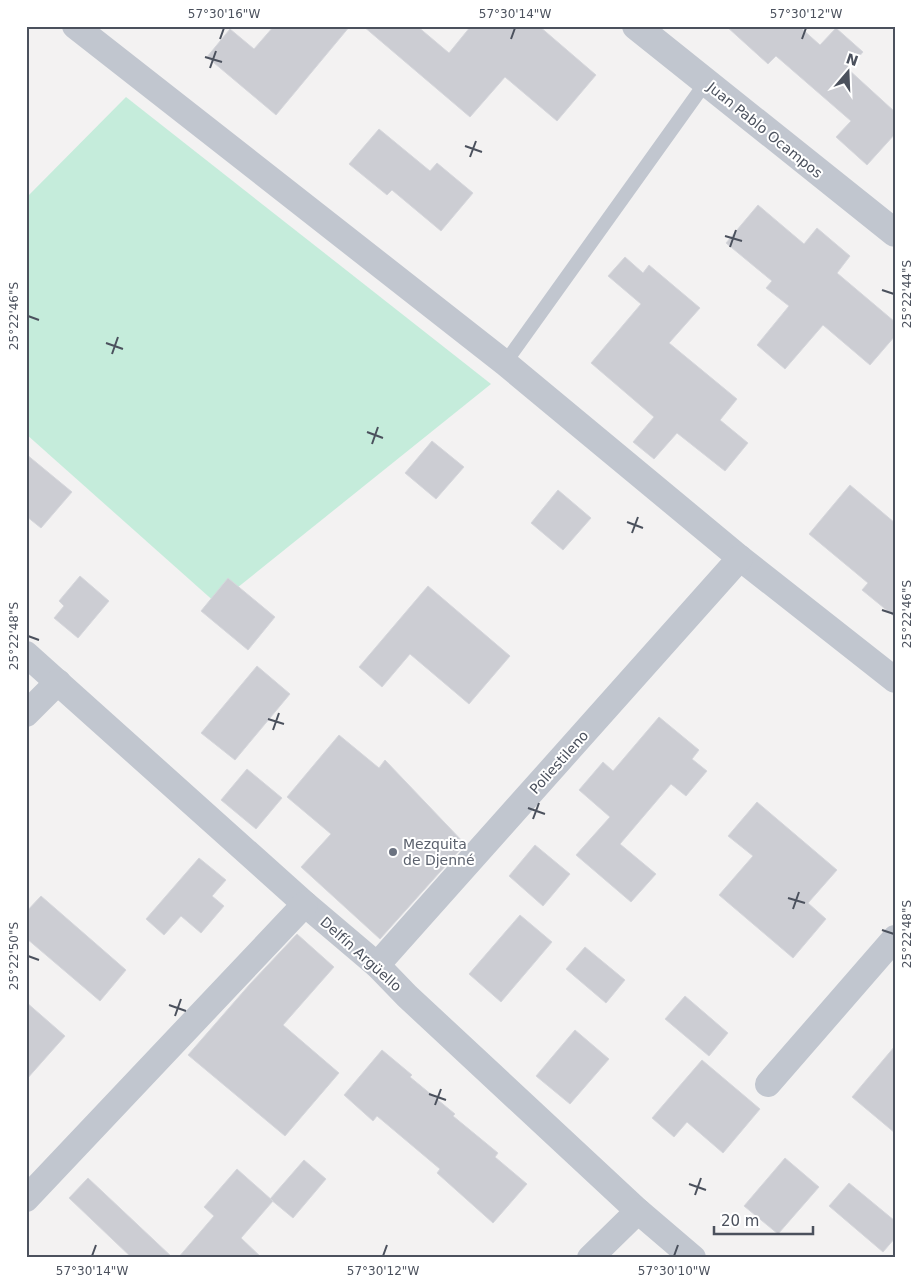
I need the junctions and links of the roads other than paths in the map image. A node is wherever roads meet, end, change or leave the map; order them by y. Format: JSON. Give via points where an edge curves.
{"nodes":[{"id":1,"x":75,"y":26,"type":"edge"},
{"id":2,"x":636,"y":26,"type":"edge"},
{"id":3,"x":706,"y":82,"type":"junction"},
{"id":4,"x":895,"y":233,"type":"edge"},
{"id":5,"x":505,"y":363,"type":"junction"},
{"id":6,"x":740,"y":558,"type":"junction"},
{"id":7,"x":26,"y":654,"type":"edge"},
{"id":8,"x":895,"y":680,"type":"edge"},
{"id":9,"x":58,"y":682,"type":"junction"},
{"id":10,"x":26,"y":714,"type":"edge"},
{"id":11,"x":305,"y":904,"type":"junction"},
{"id":12,"x":895,"y":938,"type":"edge"},
{"id":13,"x":377,"y":965,"type":"junction"},
{"id":14,"x":768,"y":1084,"type":"dead end"},
{"id":15,"x":26,"y":1199,"type":"edge"},
{"id":16,"x":638,"y":1211,"type":"junction"},
{"id":17,"x":590,"y":1258,"type":"edge"},
{"id":18,"x":693,"y":1258,"type":"edge"}],
"edges":[{"from":1,"to":5,"type":"street"},
{"from":2,"to":3,"type":"street","name":"Juan Pablo Ocampos"},
{"from":3,"to":4,"type":"street","name":"Juan Pablo Ocampos"},
{"from":3,"to":5,"type":"lane"},
{"from":5,"to":6,"type":"street"},
{"from":6,"to":8,"type":"street"},
{"from":6,"to":13,"type":"street","name":"Poliestileno"},
{"from":7,"to":9,"type":"street","name":"Delfín Argüello"},
{"from":9,"to":10,"type":"street"},
{"from":9,"to":11,"type":"street","name":"Delfín Argüello"},
{"from":11,"to":13,"type":"street","name":"Delfín Argüello"},
{"from":11,"to":15,"type":"street"},
{"from":12,"to":14,"type":"street"},
{"from":13,"to":16,"type":"street","name":"Delfín Argüello"},
{"from":16,"to":17,"type":"street"},
{"from":16,"to":18,"type":"street","name":"Delfín Argüello"}]}
